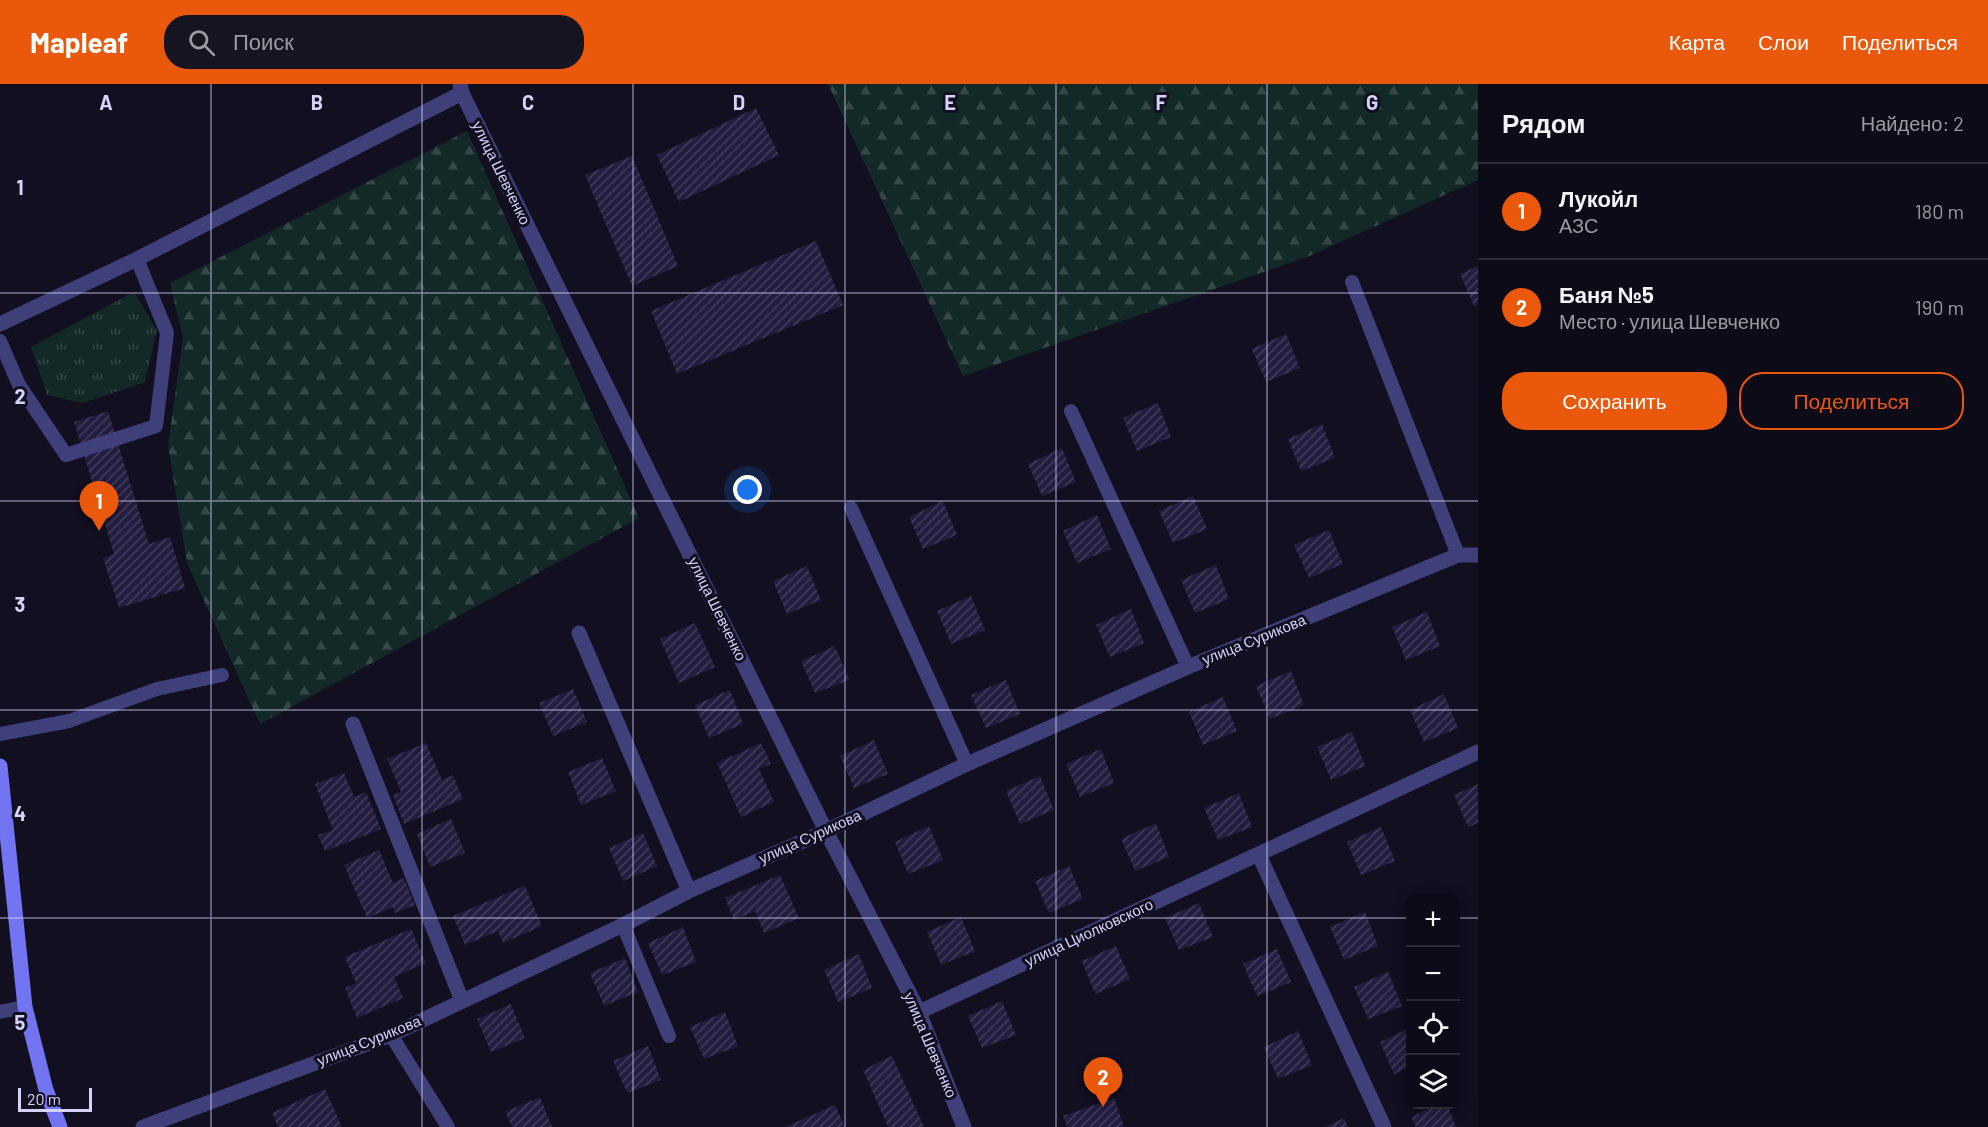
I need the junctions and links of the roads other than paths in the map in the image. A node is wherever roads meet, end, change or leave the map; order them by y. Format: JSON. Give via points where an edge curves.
{"nodes":[{"id":1,"x":461,"y":89,"type":"edge"},
{"id":2,"x":137,"y":259,"type":"junction"},
{"id":3,"x":1352,"y":282,"type":"dead end"},
{"id":4,"x":0,"y":324,"type":"edge"},
{"id":5,"x":0,"y":341,"type":"edge"},
{"id":6,"x":1071,"y":411,"type":"dead end"},
{"id":7,"x":851,"y":508,"type":"dead end"},
{"id":8,"x":1458,"y":555,"type":"junction"},
{"id":9,"x":1477,"y":558,"type":"edge"},
{"id":10,"x":579,"y":633,"type":"dead end"},
{"id":11,"x":1188,"y":667,"type":"junction"},
{"id":12,"x":222,"y":675,"type":"dead end"},
{"id":13,"x":352,"y":724,"type":"dead end"},
{"id":14,"x":0,"y":734,"type":"edge"},
{"id":15,"x":1478,"y":752,"type":"edge"},
{"id":16,"x":967,"y":764,"type":"junction"},
{"id":17,"x":0,"y":766,"type":"edge"},
{"id":18,"x":826,"y":831,"type":"junction"},
{"id":19,"x":1259,"y":855,"type":"junction"},
{"id":20,"x":689,"y":891,"type":"junction"},
{"id":21,"x":623,"y":925,"type":"junction"},
{"id":22,"x":462,"y":1001,"type":"junction"},
{"id":23,"x":25,"y":1007,"type":"junction"},
{"id":24,"x":0,"y":1012,"type":"edge"},
{"id":25,"x":919,"y":1012,"type":"junction"},
{"id":26,"x":391,"y":1035,"type":"junction"},
{"id":27,"x":669,"y":1036,"type":"dead end"},
{"id":28,"x":60,"y":1127,"type":"edge"},
{"id":29,"x":143,"y":1127,"type":"edge"},
{"id":30,"x":448,"y":1127,"type":"edge"},
{"id":31,"x":963,"y":1127,"type":"edge"},
{"id":32,"x":1384,"y":1127,"type":"edge"}],
"edges":[{"from":1,"to":2,"type":"street"},
{"from":1,"to":18,"type":"street","name":"улица Шевченко"},
{"from":2,"to":4,"type":"street"},
{"from":2,"to":5,"type":"lane","via":[[167,333],[156,426],[66,455],[19,385]]},
{"from":3,"to":8,"type":"lane"},
{"from":6,"to":11,"type":"lane"},
{"from":7,"to":16,"type":"lane"},
{"from":8,"to":9,"type":"street","name":"улица Сурикова"},
{"from":8,"to":11,"type":"street","name":"улица Сурикова"},
{"from":10,"to":20,"type":"street"},
{"from":11,"to":16,"type":"street","name":"улица Сурикова"},
{"from":12,"to":14,"type":"lane","via":[[157,689],[69,721]]},
{"from":13,"to":22,"type":"street"},
{"from":15,"to":19,"type":"street","name":"улица Циолковского"},
{"from":16,"to":18,"type":"street","name":"улица Сурикова"},
{"from":17,"to":23,"type":"main road"},
{"from":18,"to":20,"type":"street","name":"улица Сурикова"},
{"from":18,"to":25,"type":"street","name":"улица Шевченко"},
{"from":19,"to":25,"type":"street","name":"улица Циолковского"},
{"from":19,"to":32,"type":"street"},
{"from":20,"to":21,"type":"street","name":"улица Сурикова"},
{"from":21,"to":22,"type":"street","name":"улица Сурикова"},
{"from":21,"to":27,"type":"lane"},
{"from":22,"to":26,"type":"street","name":"улица Сурикова"},
{"from":23,"to":24,"type":"lane"},
{"from":23,"to":28,"type":"main road","via":[[45,1090]]},
{"from":25,"to":31,"type":"street","name":"улица Шевченко"},
{"from":26,"to":29,"type":"street","name":"улица Сурикова"},
{"from":26,"to":30,"type":"lane"}]}
